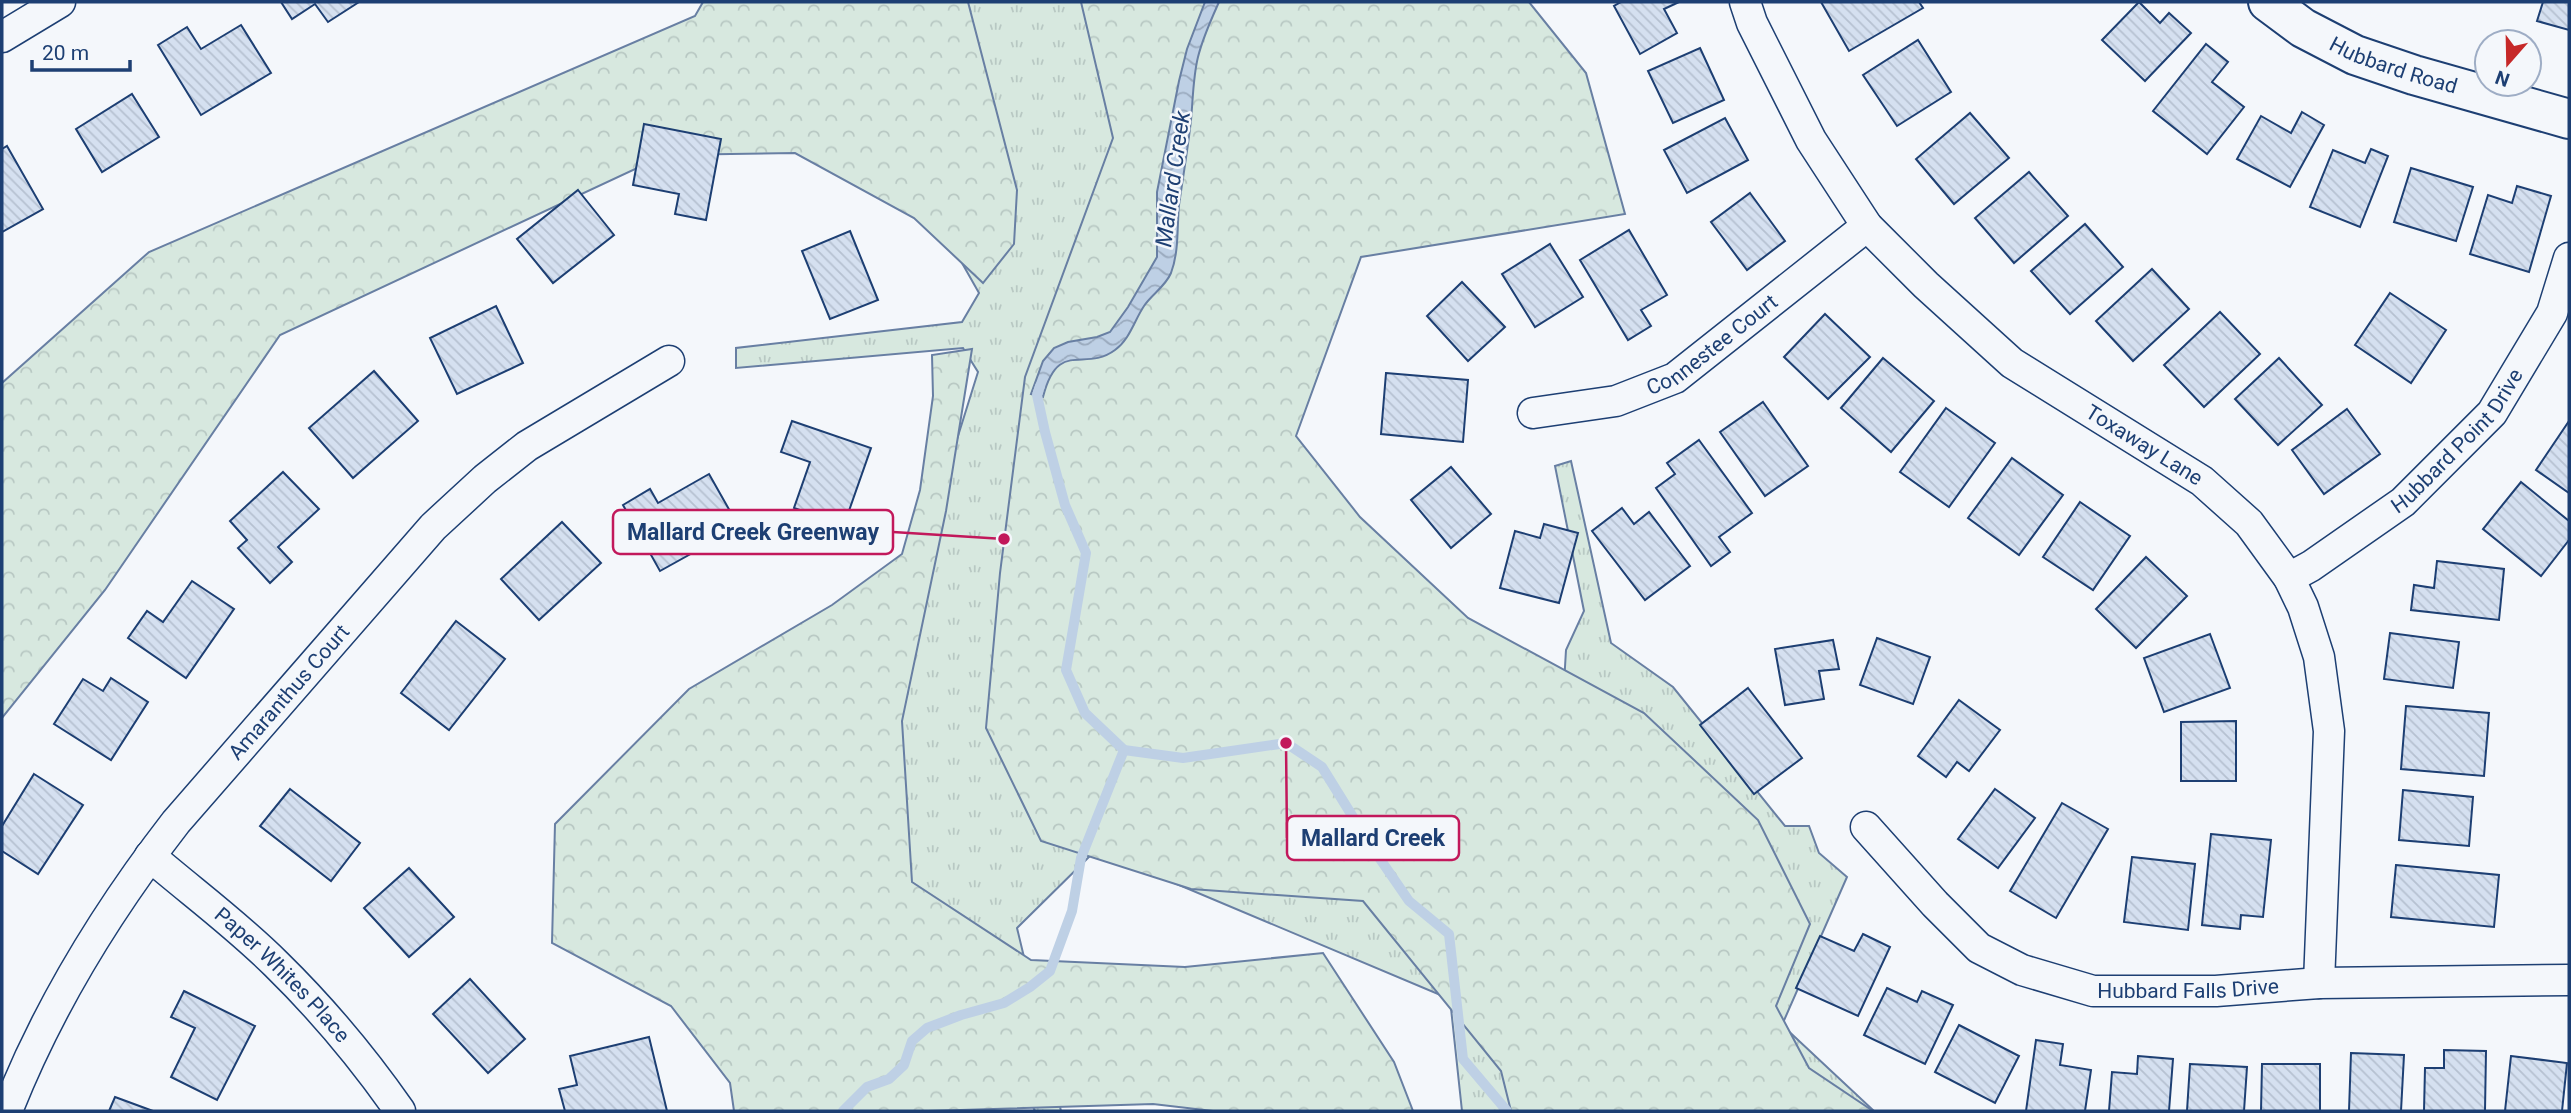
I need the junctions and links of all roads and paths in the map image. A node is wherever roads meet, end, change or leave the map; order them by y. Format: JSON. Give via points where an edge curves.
{"nodes":[{"id":1,"x":60,"y":2,"type":"edge"},
{"id":2,"x":1745,"y":2,"type":"edge"},
{"id":3,"x":2268,"y":2,"type":"edge"},
{"id":4,"x":2,"y":37,"type":"edge"},
{"id":5,"x":2569,"y":119,"type":"edge"},
{"id":6,"x":1867,"y":226,"type":"junction"},
{"id":7,"x":2569,"y":258,"type":"edge"},
{"id":8,"x":669,"y":361,"type":"dead end"},
{"id":9,"x":1532,"y":413,"type":"dead end"},
{"id":10,"x":2289,"y":578,"type":"junction"},
{"id":11,"x":1866,"y":827,"type":"dead end"},
{"id":12,"x":150,"y":856,"type":"junction"},
{"id":13,"x":2569,"y":980,"type":"edge"},
{"id":14,"x":2319,"y":983,"type":"junction"},
{"id":15,"x":7,"y":1111,"type":"edge"},
{"id":16,"x":400,"y":1111,"type":"edge"}],
"edges":[{"from":1,"to":4,"type":"street"},
{"from":2,"to":6,"type":"street","name":"Toxaway Lane","via":[[1811,140]]},
{"from":3,"to":5,"type":"main road","name":"Hubbard Road","via":[[2303,28],[2355,55]]},
{"from":6,"to":9,"type":"street","name":"Connestee Court","via":[[1675,378],[1616,401]]},
{"from":6,"to":10,"type":"street","name":"Toxaway Lane","via":[[2012,363],[2202,481],[2249,523]]},
{"from":7,"to":10,"type":"street","name":"Hubbard Point Drive","via":[[2552,313],[2492,414],[2403,502]]},
{"from":8,"to":12,"type":"street","name":"Amaranthus Court","via":[[527,446],[433,527]]},
{"from":10,"to":14,"type":"street","name":"Toxaway Lane","via":[[2319,657],[2329,731]]},
{"from":11,"to":14,"type":"street","name":"Hubbard Falls Drive","via":[[1979,948],[2022,970],[2092,991],[2216,991]]},
{"from":12,"to":15,"type":"street","name":"Amaranthus Court","via":[[103,922],[63,991]]},
{"from":12,"to":16,"type":"street","name":"Paper Whites Place","via":[[305,993],[351,1044]]},
{"from":13,"to":14,"type":"street","name":"Hubbard Falls Drive"}]}
